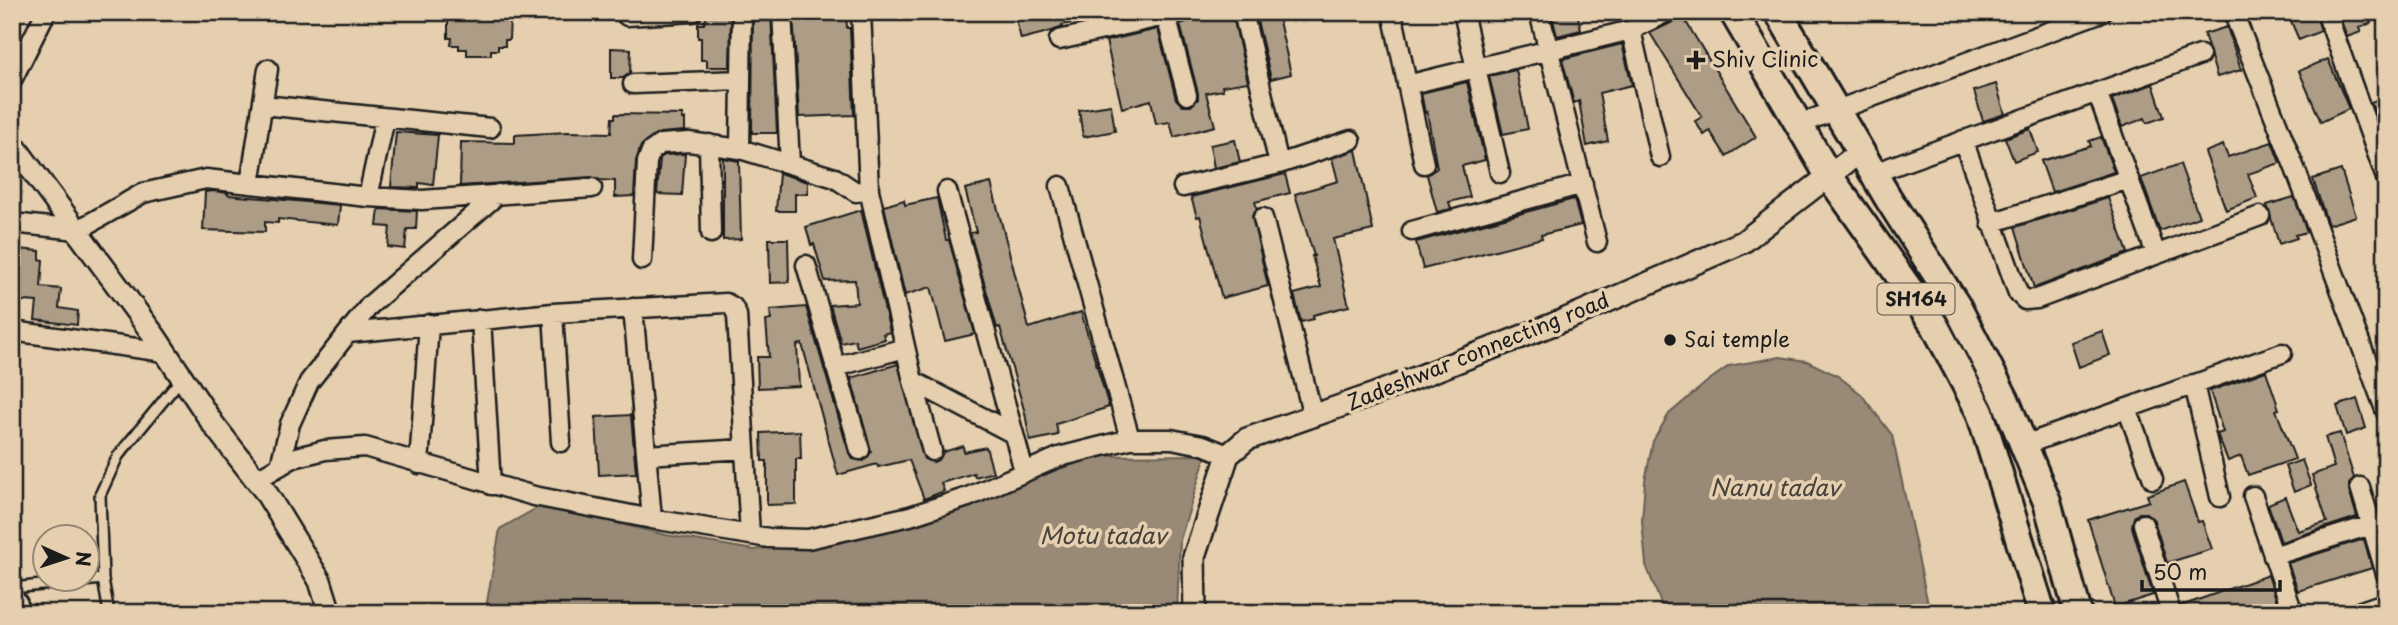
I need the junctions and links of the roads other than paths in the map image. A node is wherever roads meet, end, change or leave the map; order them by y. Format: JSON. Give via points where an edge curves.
{"nodes":[{"id":1,"x":46,"y":12,"type":"edge"},
{"id":2,"x":693,"y":12,"type":"edge"},
{"id":3,"x":742,"y":12,"type":"edge"},
{"id":4,"x":782,"y":12,"type":"edge"},
{"id":5,"x":861,"y":12,"type":"edge"},
{"id":6,"x":1243,"y":12,"type":"edge"},
{"id":7,"x":1392,"y":12,"type":"edge"},
{"id":8,"x":1463,"y":12,"type":"edge"},
{"id":9,"x":1539,"y":12,"type":"edge"},
{"id":10,"x":1667,"y":12,"type":"edge"},
{"id":11,"x":1733,"y":12,"type":"edge"},
{"id":12,"x":1778,"y":12,"type":"edge"},
{"id":13,"x":2102,"y":12,"type":"edge"},
{"id":14,"x":2233,"y":12,"type":"edge"},
{"id":15,"x":2326,"y":12,"type":"edge"},
{"id":16,"x":1174,"y":14,"type":"edge"},
{"id":17,"x":627,"y":16,"type":"dead end"},
{"id":18,"x":2069,"y":18,"type":"edge"},
{"id":19,"x":1631,"y":30,"type":"junction"},
{"id":20,"x":1059,"y":40,"type":"dead end"},
{"id":21,"x":1548,"y":51,"type":"junction"},
{"id":22,"x":2200,"y":55,"type":"dead end"},
{"id":23,"x":268,"y":69,"type":"dead end"},
{"id":24,"x":1476,"y":70,"type":"junction"},
{"id":25,"x":741,"y":79,"type":"junction"},
{"id":26,"x":12,"y":80,"type":"edge"},
{"id":27,"x":632,"y":84,"type":"dead end"},
{"id":28,"x":1407,"y":85,"type":"junction"},
{"id":29,"x":2097,"y":92,"type":"junction"},
{"id":30,"x":1187,"y":95,"type":"dead end"},
{"id":31,"x":263,"y":105,"type":"junction"},
{"id":32,"x":1836,"y":109,"type":"junction"},
{"id":33,"x":385,"y":118,"type":"junction"},
{"id":34,"x":1799,"y":124,"type":"junction"},
{"id":35,"x":490,"y":128,"type":"dead end"},
{"id":36,"x":1351,"y":140,"type":"dead end"},
{"id":37,"x":1963,"y":140,"type":"junction"},
{"id":38,"x":12,"y":143,"type":"edge"},
{"id":39,"x":709,"y":144,"type":"junction"},
{"id":40,"x":740,"y":149,"type":"junction"},
{"id":41,"x":1660,"y":158,"type":"dead end"},
{"id":42,"x":1867,"y":162,"type":"junction"},
{"id":43,"x":790,"y":164,"type":"junction"},
{"id":44,"x":1279,"y":164,"type":"junction"},
{"id":45,"x":1424,"y":164,"type":"dead end"},
{"id":46,"x":1500,"y":173,"type":"dead end"},
{"id":47,"x":1829,"y":176,"type":"junction"},
{"id":48,"x":2386,"y":178,"type":"edge"},
{"id":49,"x":2129,"y":179,"type":"junction"},
{"id":50,"x":250,"y":184,"type":"junction"},
{"id":51,"x":1583,"y":184,"type":"junction"},
{"id":52,"x":1059,"y":186,"type":"dead end"},
{"id":53,"x":1183,"y":187,"type":"dead end"},
{"id":54,"x":592,"y":188,"type":"dead end"},
{"id":55,"x":869,"y":190,"type":"junction"},
{"id":56,"x":947,"y":191,"type":"dead end"},
{"id":57,"x":498,"y":194,"type":"junction"},
{"id":58,"x":368,"y":197,"type":"junction"},
{"id":59,"x":2260,"y":216,"type":"dead end"},
{"id":60,"x":1263,"y":218,"type":"dead end"},
{"id":61,"x":12,"y":223,"type":"edge"},
{"id":62,"x":1991,"y":223,"type":"junction"},
{"id":63,"x":78,"y":230,"type":"junction"},
{"id":64,"x":1412,"y":231,"type":"dead end"},
{"id":65,"x":711,"y":233,"type":"dead end"},
{"id":66,"x":1597,"y":242,"type":"dead end"},
{"id":67,"x":2156,"y":254,"type":"junction"},
{"id":68,"x":642,"y":260,"type":"dead end"},
{"id":69,"x":806,"y":265,"type":"dead end"},
{"id":70,"x":633,"y":308,"type":"junction"},
{"id":71,"x":553,"y":313,"type":"junction"},
{"id":72,"x":481,"y":318,"type":"junction"},
{"id":73,"x":429,"y":324,"type":"junction"},
{"id":74,"x":12,"y":331,"type":"edge"},
{"id":75,"x":348,"y":333,"type":"junction"},
{"id":76,"x":161,"y":345,"type":"junction"},
{"id":77,"x":905,"y":348,"type":"junction"},
{"id":78,"x":2282,"y":353,"type":"dead end"},
{"id":79,"x":835,"y":367,"type":"junction"},
{"id":80,"x":182,"y":378,"type":"junction"},
{"id":81,"x":913,"y":381,"type":"junction"},
{"id":82,"x":2194,"y":384,"type":"junction"},
{"id":83,"x":2127,"y":408,"type":"junction"},
{"id":84,"x":2386,"y":412,"type":"edge"},
{"id":85,"x":1313,"y":416,"type":"junction"},
{"id":86,"x":1014,"y":434,"type":"junction"},
{"id":87,"x":1130,"y":439,"type":"junction"},
{"id":88,"x":561,"y":442,"type":"dead end"},
{"id":89,"x":2024,"y":444,"type":"junction"},
{"id":90,"x":745,"y":449,"type":"junction"},
{"id":91,"x":859,"y":450,"type":"dead end"},
{"id":92,"x":932,"y":452,"type":"dead end"},
{"id":93,"x":646,"y":455,"type":"junction"},
{"id":94,"x":1228,"y":455,"type":"junction"},
{"id":95,"x":419,"y":464,"type":"junction"},
{"id":96,"x":280,"y":466,"type":"junction"},
{"id":97,"x":1024,"y":471,"type":"junction"},
{"id":98,"x":2153,"y":479,"type":"dead end"},
{"id":99,"x":256,"y":480,"type":"junction"},
{"id":100,"x":491,"y":485,"type":"junction"},
{"id":101,"x":2360,"y":487,"type":"dead end"},
{"id":102,"x":2253,"y":496,"type":"dead end"},
{"id":103,"x":2220,"y":497,"type":"dead end"},
{"id":104,"x":652,"y":519,"type":"junction"},
{"id":105,"x":2143,"y":524,"type":"dead end"},
{"id":106,"x":2371,"y":526,"type":"junction"},
{"id":107,"x":750,"y":535,"type":"junction"},
{"id":108,"x":2273,"y":556,"type":"junction"},
{"id":109,"x":2386,"y":574,"type":"edge"},
{"id":110,"x":103,"y":579,"type":"junction"},
{"id":111,"x":12,"y":588,"type":"edge"},
{"id":112,"x":12,"y":593,"type":"edge"},
{"id":113,"x":2386,"y":604,"type":"edge"},
{"id":114,"x":18,"y":613,"type":"edge"},
{"id":115,"x":109,"y":613,"type":"edge"},
{"id":116,"x":330,"y":613,"type":"edge"},
{"id":117,"x":1195,"y":613,"type":"edge"},
{"id":118,"x":2042,"y":613,"type":"edge"},
{"id":119,"x":2078,"y":613,"type":"edge"},
{"id":120,"x":2171,"y":613,"type":"edge"},
{"id":121,"x":2293,"y":613,"type":"edge"},
{"id":122,"x":2360,"y":613,"type":"edge"}],
"edges":[{"from":1,"to":26,"type":"street"},
{"from":2,"to":17,"type":"street"},
{"from":3,"to":25,"type":"street"},
{"from":4,"to":43,"type":"street"},
{"from":5,"to":55,"type":"street"},
{"from":6,"to":44,"type":"street"},
{"from":7,"to":28,"type":"street"},
{"from":8,"to":24,"type":"street"},
{"from":9,"to":21,"type":"street"},
{"from":10,"to":19,"type":"street"},
{"from":11,"to":34,"type":"main road","number":"SH164"},
{"from":12,"to":32,"type":"main road","number":"SH164"},
{"from":13,"to":18,"type":"street"},
{"from":14,"to":84,"type":"street"},
{"from":15,"to":48,"type":"street"},
{"from":16,"to":20,"type":"street"},
{"from":16,"to":30,"type":"street"},
{"from":18,"to":32,"type":"street"},
{"from":19,"to":21,"type":"street"},
{"from":19,"to":41,"type":"street"},
{"from":21,"to":24,"type":"street"},
{"from":21,"to":51,"type":"street"},
{"from":22,"to":29,"type":"street"},
{"from":23,"to":31,"type":"street"},
{"from":24,"to":28,"type":"street"},
{"from":24,"to":46,"type":"street"},
{"from":25,"to":27,"type":"street"},
{"from":25,"to":40,"type":"street"},
{"from":28,"to":45,"type":"street"},
{"from":29,"to":37,"type":"street"},
{"from":29,"to":49,"type":"street"},
{"from":31,"to":33,"type":"street"},
{"from":31,"to":50,"type":"street"},
{"from":32,"to":34,"type":"street"},
{"from":32,"to":42,"type":"main road","number":"SH164"},
{"from":33,"to":35,"type":"street"},
{"from":33,"to":58,"type":"street"},
{"from":34,"to":47,"type":"main road","number":"SH164"},
{"from":36,"to":44,"type":"street"},
{"from":37,"to":42,"type":"street"},
{"from":37,"to":62,"type":"street"},
{"from":38,"to":63,"type":"street"},
{"from":39,"to":40,"type":"street"},
{"from":39,"to":65,"type":"street"},
{"from":39,"to":68,"type":"street","via":[[661,144],[651,151]]},
{"from":40,"to":43,"type":"street"},
{"from":42,"to":47,"type":"street","name":"Zadeshwar connecting road"},
{"from":42,"to":89,"type":"main road","number":"SH164","via":[[1958,307]]},
{"from":43,"to":55,"type":"street","via":[[835,178],[856,192]]},
{"from":44,"to":53,"type":"street"},
{"from":47,"to":85,"type":"street","name":"Zadeshwar connecting road","via":[[1743,242],[1563,320]]},
{"from":47,"to":118,"type":"main road","number":"SH164","via":[[1935,326],[1980,412]]},
{"from":49,"to":62,"type":"street"},
{"from":49,"to":67,"type":"street"},
{"from":50,"to":58,"type":"street"},
{"from":50,"to":63,"type":"street","via":[[206,179],[143,193]]},
{"from":51,"to":64,"type":"street"},
{"from":51,"to":66,"type":"street"},
{"from":52,"to":87,"type":"street"},
{"from":54,"to":57,"type":"street"},
{"from":55,"to":77,"type":"street"},
{"from":56,"to":86,"type":"street"},
{"from":57,"to":58,"type":"street","via":[[422,200]]},
{"from":57,"to":75,"type":"street","via":[[370,305]]},
{"from":59,"to":67,"type":"street"},
{"from":60,"to":85,"type":"street"},
{"from":61,"to":63,"type":"street"},
{"from":62,"to":67,"type":"street","via":[[2018,293],[2025,300]]},
{"from":63,"to":76,"type":"street"},
{"from":69,"to":79,"type":"street"},
{"from":70,"to":71,"type":"street"},
{"from":70,"to":90,"type":"street","via":[[726,303],[733,307]]},
{"from":70,"to":93,"type":"street"},
{"from":71,"to":72,"type":"street"},
{"from":71,"to":88,"type":"street"},
{"from":72,"to":73,"type":"street"},
{"from":72,"to":100,"type":"street"},
{"from":73,"to":75,"type":"street"},
{"from":73,"to":95,"type":"street"},
{"from":74,"to":76,"type":"street"},
{"from":75,"to":96,"type":"street","via":[[309,382],[290,424]]},
{"from":76,"to":80,"type":"street"},
{"from":77,"to":79,"type":"street"},
{"from":77,"to":81,"type":"street"},
{"from":78,"to":82,"type":"street"},
{"from":79,"to":91,"type":"street"},
{"from":80,"to":99,"type":"street"},
{"from":80,"to":110,"type":"lane","via":[[118,456],[100,495]]},
{"from":81,"to":86,"type":"street"},
{"from":81,"to":92,"type":"street"},
{"from":82,"to":83,"type":"street"},
{"from":82,"to":103,"type":"street"},
{"from":83,"to":89,"type":"street"},
{"from":83,"to":98,"type":"street"},
{"from":85,"to":94,"type":"street","name":"Zadeshwar connecting road","via":[[1247,439]]},
{"from":86,"to":97,"type":"street"},
{"from":87,"to":94,"type":"street","via":[[1171,439]]},
{"from":87,"to":97,"type":"street"},
{"from":89,"to":119,"type":"main road","number":"SH164","via":[[2047,502]]},
{"from":90,"to":93,"type":"street"},
{"from":90,"to":107,"type":"street"},
{"from":93,"to":104,"type":"street"},
{"from":94,"to":117,"type":"street","via":[[1194,557]]},
{"from":95,"to":96,"type":"street","via":[[365,447],[325,450]]},
{"from":95,"to":100,"type":"street"},
{"from":96,"to":99,"type":"street"},
{"from":97,"to":107,"type":"street","via":[[968,497],[840,533],[808,539]]},
{"from":99,"to":116,"type":"street","via":[[320,581]]},
{"from":100,"to":104,"type":"street"},
{"from":101,"to":106,"type":"street"},
{"from":102,"to":108,"type":"street"},
{"from":104,"to":107,"type":"street"},
{"from":105,"to":120,"type":"street"},
{"from":106,"to":108,"type":"street"},
{"from":106,"to":109,"type":"street"},
{"from":108,"to":121,"type":"street"},
{"from":110,"to":111,"type":"lane"},
{"from":110,"to":115,"type":"lane"},
{"from":112,"to":114,"type":"street"},
{"from":113,"to":122,"type":"street"}]}
